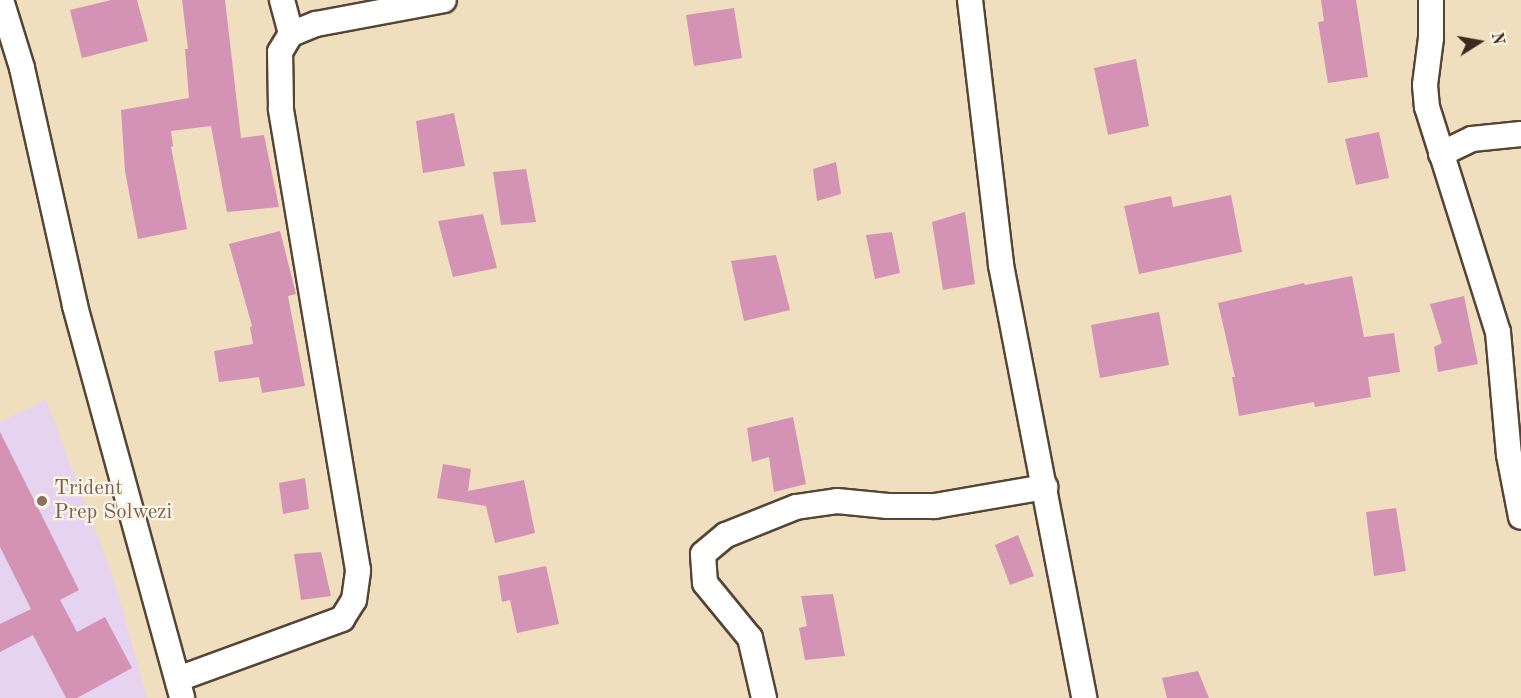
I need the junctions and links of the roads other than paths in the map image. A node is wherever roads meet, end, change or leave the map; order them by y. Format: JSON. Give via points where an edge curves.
{"nodes":[{"id":1,"x":1,"y":0,"type":"edge"},
{"id":2,"x":282,"y":0,"type":"edge"},
{"id":3,"x":444,"y":0,"type":"edge"},
{"id":4,"x":970,"y":0,"type":"edge"},
{"id":5,"x":1431,"y":0,"type":"edge"},
{"id":6,"x":291,"y":34,"type":"junction"},
{"id":7,"x":1521,"y":134,"type":"edge"},
{"id":8,"x":1441,"y":154,"type":"junction"},
{"id":9,"x":1045,"y":487,"type":"junction"},
{"id":10,"x":1521,"y":517,"type":"edge"},
{"id":11,"x":180,"y":689,"type":"edge"},
{"id":12,"x":764,"y":698,"type":"edge"},
{"id":13,"x":1084,"y":698,"type":"edge"}],
"edges":[{"from":1,"to":11,"type":"street","via":[[22,68],[75,306]]},
{"from":2,"to":6,"type":"street"},
{"from":3,"to":6,"type":"street","via":[[316,24]]},
{"from":4,"to":9,"type":"street","via":[[1001,265]]},
{"from":5,"to":8,"type":"street","via":[[1425,85],[1427,107]]},
{"from":6,"to":11,"type":"street","via":[[280,52],[281,108],[358,570],[354,600],[342,619]]},
{"from":7,"to":8,"type":"street","via":[[1472,139]]},
{"from":8,"to":10,"type":"street","via":[[1498,332],[1509,455]]},
{"from":9,"to":12,"type":"street","via":[[935,506],[837,501],[796,507],[726,535],[703,554],[705,583],[750,638]]},
{"from":9,"to":13,"type":"street"}]}
